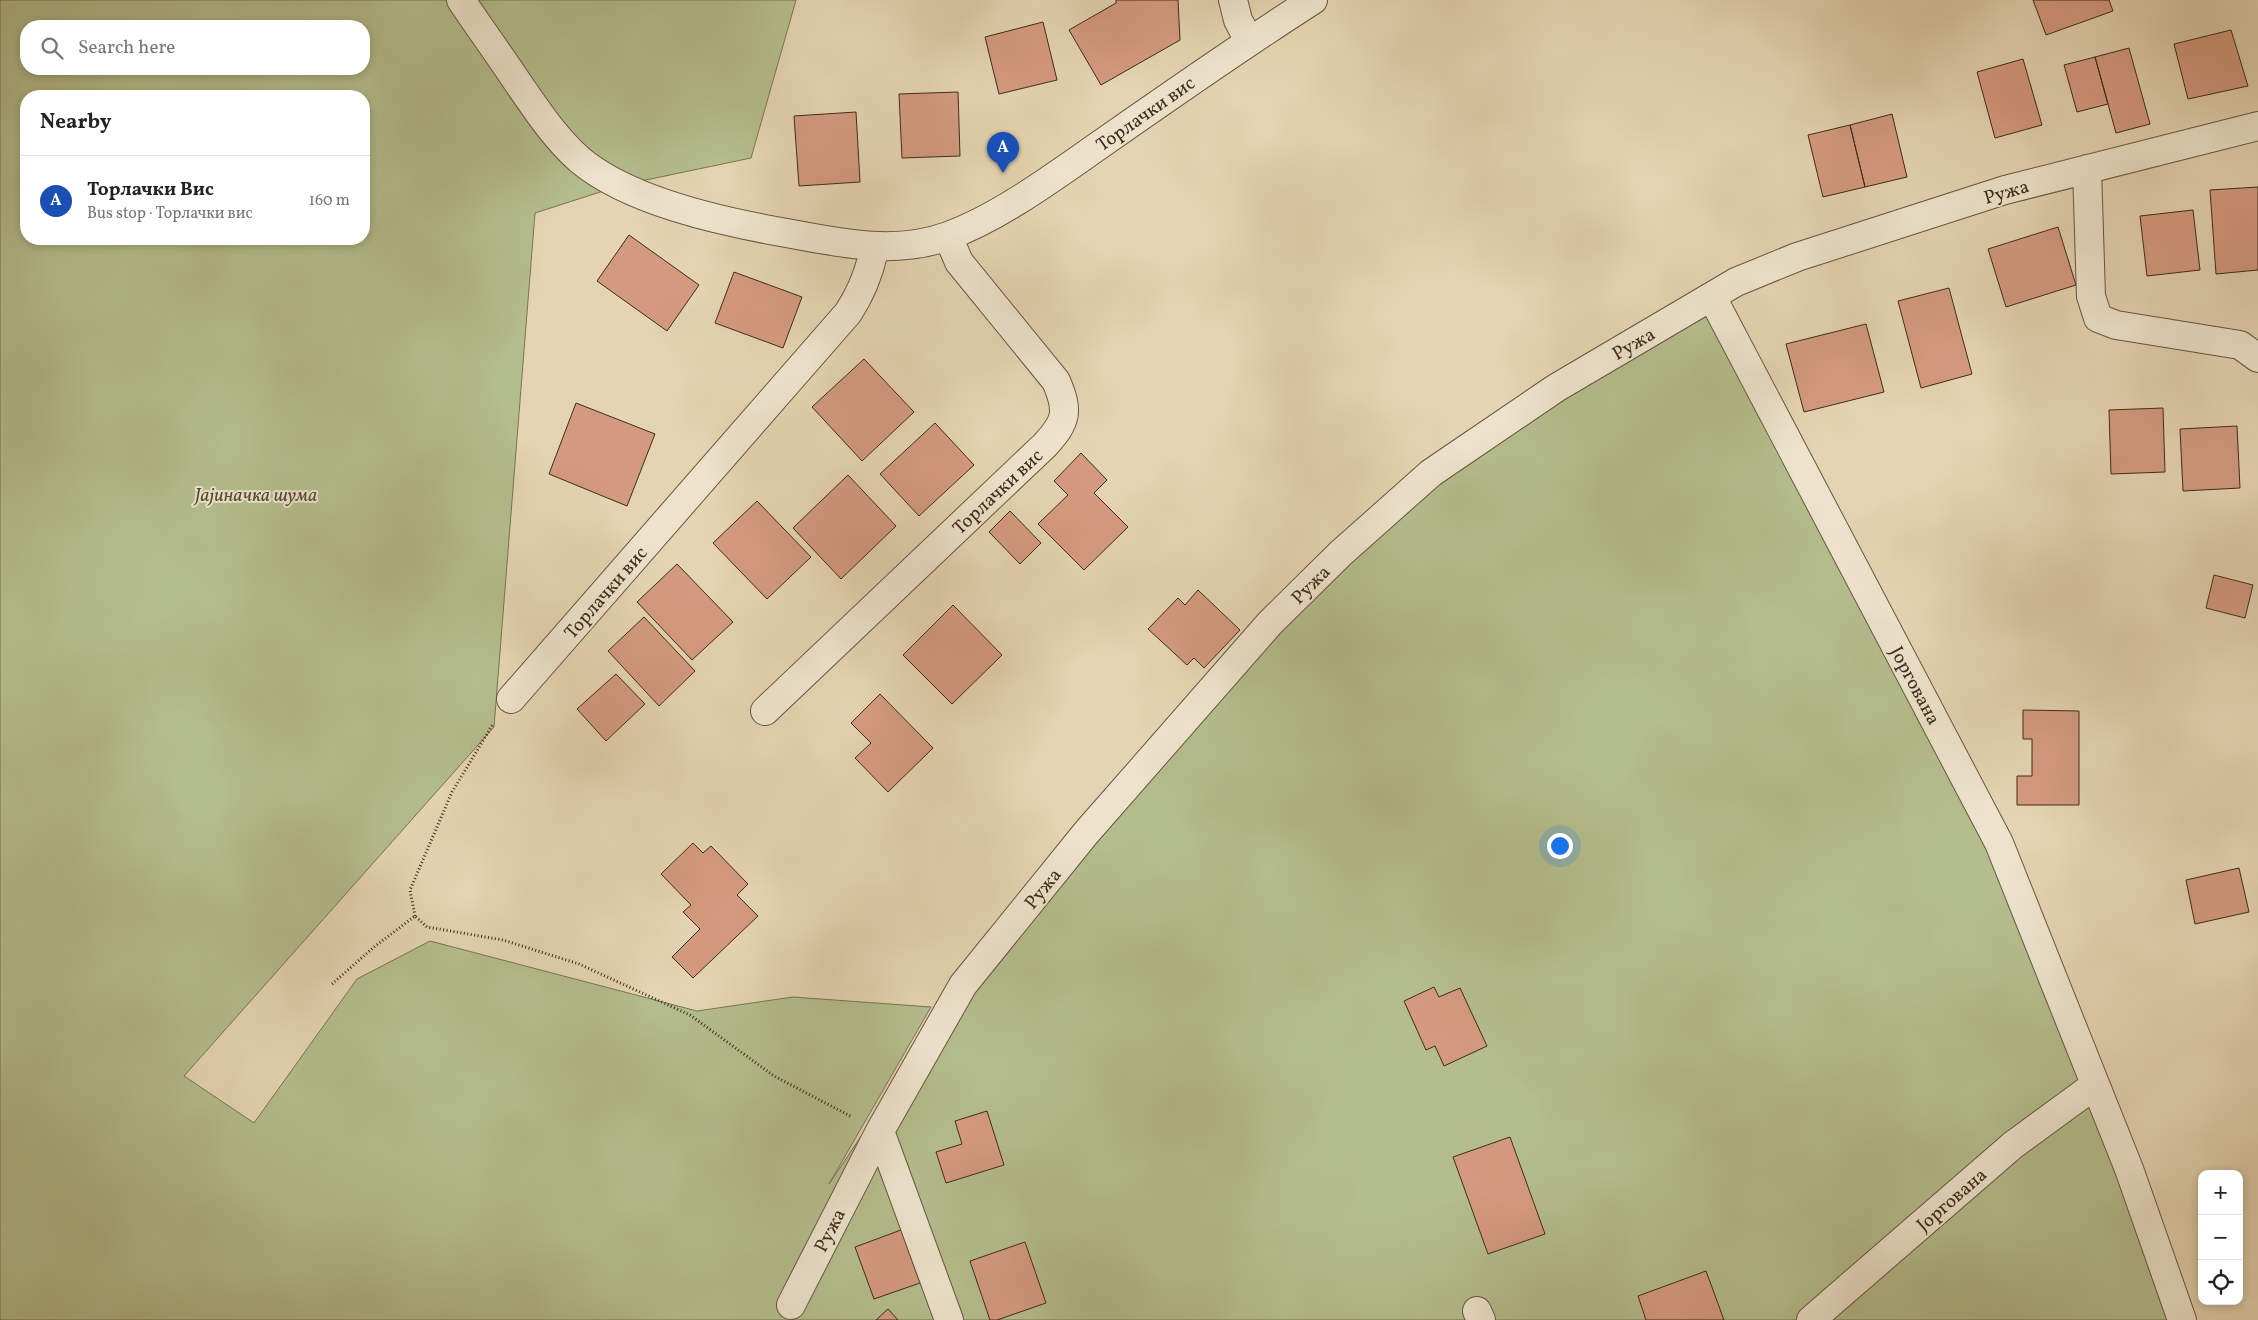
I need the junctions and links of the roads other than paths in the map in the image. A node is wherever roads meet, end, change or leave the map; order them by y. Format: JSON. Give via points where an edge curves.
{"nodes":[{"id":1,"x":461,"y":0,"type":"edge"},
{"id":2,"x":1233,"y":0,"type":"edge"},
{"id":3,"x":1313,"y":0,"type":"edge"},
{"id":4,"x":1249,"y":41,"type":"junction"},
{"id":5,"x":2258,"y":126,"type":"edge"},
{"id":6,"x":2088,"y":170,"type":"junction"},
{"id":7,"x":948,"y":236,"type":"junction"},
{"id":8,"x":875,"y":246,"type":"junction"},
{"id":9,"x":1712,"y":297,"type":"junction"},
{"id":10,"x":2258,"y":358,"type":"edge"},
{"id":11,"x":511,"y":699,"type":"road end"},
{"id":12,"x":765,"y":711,"type":"dead end"},
{"id":13,"x":2095,"y":1085,"type":"junction"},
{"id":14,"x":880,"y":1131,"type":"junction"},
{"id":15,"x":791,"y":1305,"type":"dead end"},
{"id":16,"x":949,"y":1320,"type":"edge"},
{"id":17,"x":1811,"y":1320,"type":"edge"},
{"id":18,"x":2182,"y":1320,"type":"edge"}],
"edges":[{"from":1,"to":8,"type":"street","name":"Торлачки вис","via":[[552,132],[582,161],[622,186],[724,222],[844,244]]},
{"from":2,"to":4,"type":"street","via":[[1238,20]]},
{"from":3,"to":4,"type":"street","name":"Торлачки вис"},
{"from":4,"to":7,"type":"street","name":"Торлачки вис","via":[[1042,184],[984,219]]},
{"from":5,"to":6,"type":"street","name":"Ружа"},
{"from":6,"to":9,"type":"street","name":"Ружа","via":[[2005,190],[1798,257],[1736,282]]},
{"from":6,"to":10,"type":"street","via":[[2091,296],[2098,318],[2116,325],[2240,345]]},
{"from":7,"to":8,"type":"street","name":"Торлачки вис","via":[[930,242]]},
{"from":7,"to":12,"type":"street","name":"Торлачки вис","via":[[959,262],[1056,381],[1064,400],[1060,429]]},
{"from":8,"to":11,"type":"street","name":"Торлачки вис","via":[[870,269],[848,313]]},
{"from":9,"to":13,"type":"street","name":"Јоргована","via":[[1999,844]]},
{"from":9,"to":14,"type":"street","name":"Ружа","via":[[1556,388],[1431,473],[1341,553],[1270,623],[1086,833],[963,985]]},
{"from":13,"to":17,"type":"street","name":"Јоргована","via":[[2014,1145]]},
{"from":13,"to":18,"type":"street","name":"Јоргована","via":[[2129,1169]]},
{"from":14,"to":15,"type":"street","name":"Ружа"},
{"from":14,"to":16,"type":"street"}]}
